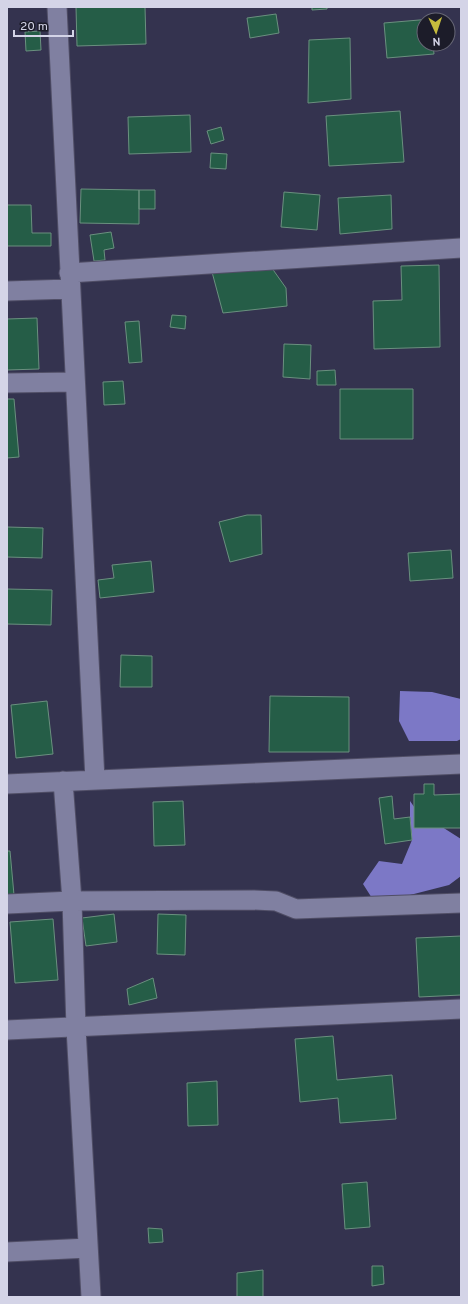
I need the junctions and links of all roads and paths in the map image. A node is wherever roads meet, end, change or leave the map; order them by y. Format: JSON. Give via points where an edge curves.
{"nodes":[{"id":1,"x":56,"y":7,"type":"edge"},
{"id":2,"x":461,"y":248,"type":"edge"},
{"id":3,"x":69,"y":281,"type":"junction"},
{"id":4,"x":7,"y":291,"type":"edge"},
{"id":5,"x":74,"y":382,"type":"junction"},
{"id":6,"x":7,"y":383,"type":"edge"},
{"id":7,"x":461,"y":764,"type":"edge"},
{"id":8,"x":95,"y":780,"type":"junction"},
{"id":9,"x":63,"y":781,"type":"junction"},
{"id":10,"x":7,"y":784,"type":"edge"},
{"id":11,"x":72,"y":901,"type":"junction"},
{"id":12,"x":461,"y":903,"type":"edge"},
{"id":13,"x":7,"y":904,"type":"edge"},
{"id":14,"x":461,"y":1010,"type":"edge"},
{"id":15,"x":76,"y":1028,"type":"junction"},
{"id":16,"x":7,"y":1030,"type":"edge"},
{"id":17,"x":88,"y":1248,"type":"junction"},
{"id":18,"x":7,"y":1252,"type":"edge"},
{"id":19,"x":91,"y":1297,"type":"edge"}],
"edges":[{"from":1,"to":3,"type":"street"},
{"from":2,"to":3,"type":"street"},
{"from":3,"to":4,"type":"street"},
{"from":3,"to":5,"type":"street"},
{"from":5,"to":6,"type":"street"},
{"from":5,"to":8,"type":"street"},
{"from":7,"to":8,"type":"street"},
{"from":8,"to":9,"type":"street"},
{"from":9,"to":10,"type":"street"},
{"from":9,"to":11,"type":"street"},
{"from":11,"to":12,"type":"street","via":[[276,900],[296,909]]},
{"from":11,"to":13,"type":"street"},
{"from":11,"to":15,"type":"street"},
{"from":14,"to":15,"type":"street"},
{"from":15,"to":16,"type":"street"},
{"from":15,"to":17,"type":"street"},
{"from":17,"to":18,"type":"street"},
{"from":17,"to":19,"type":"street"}]}
